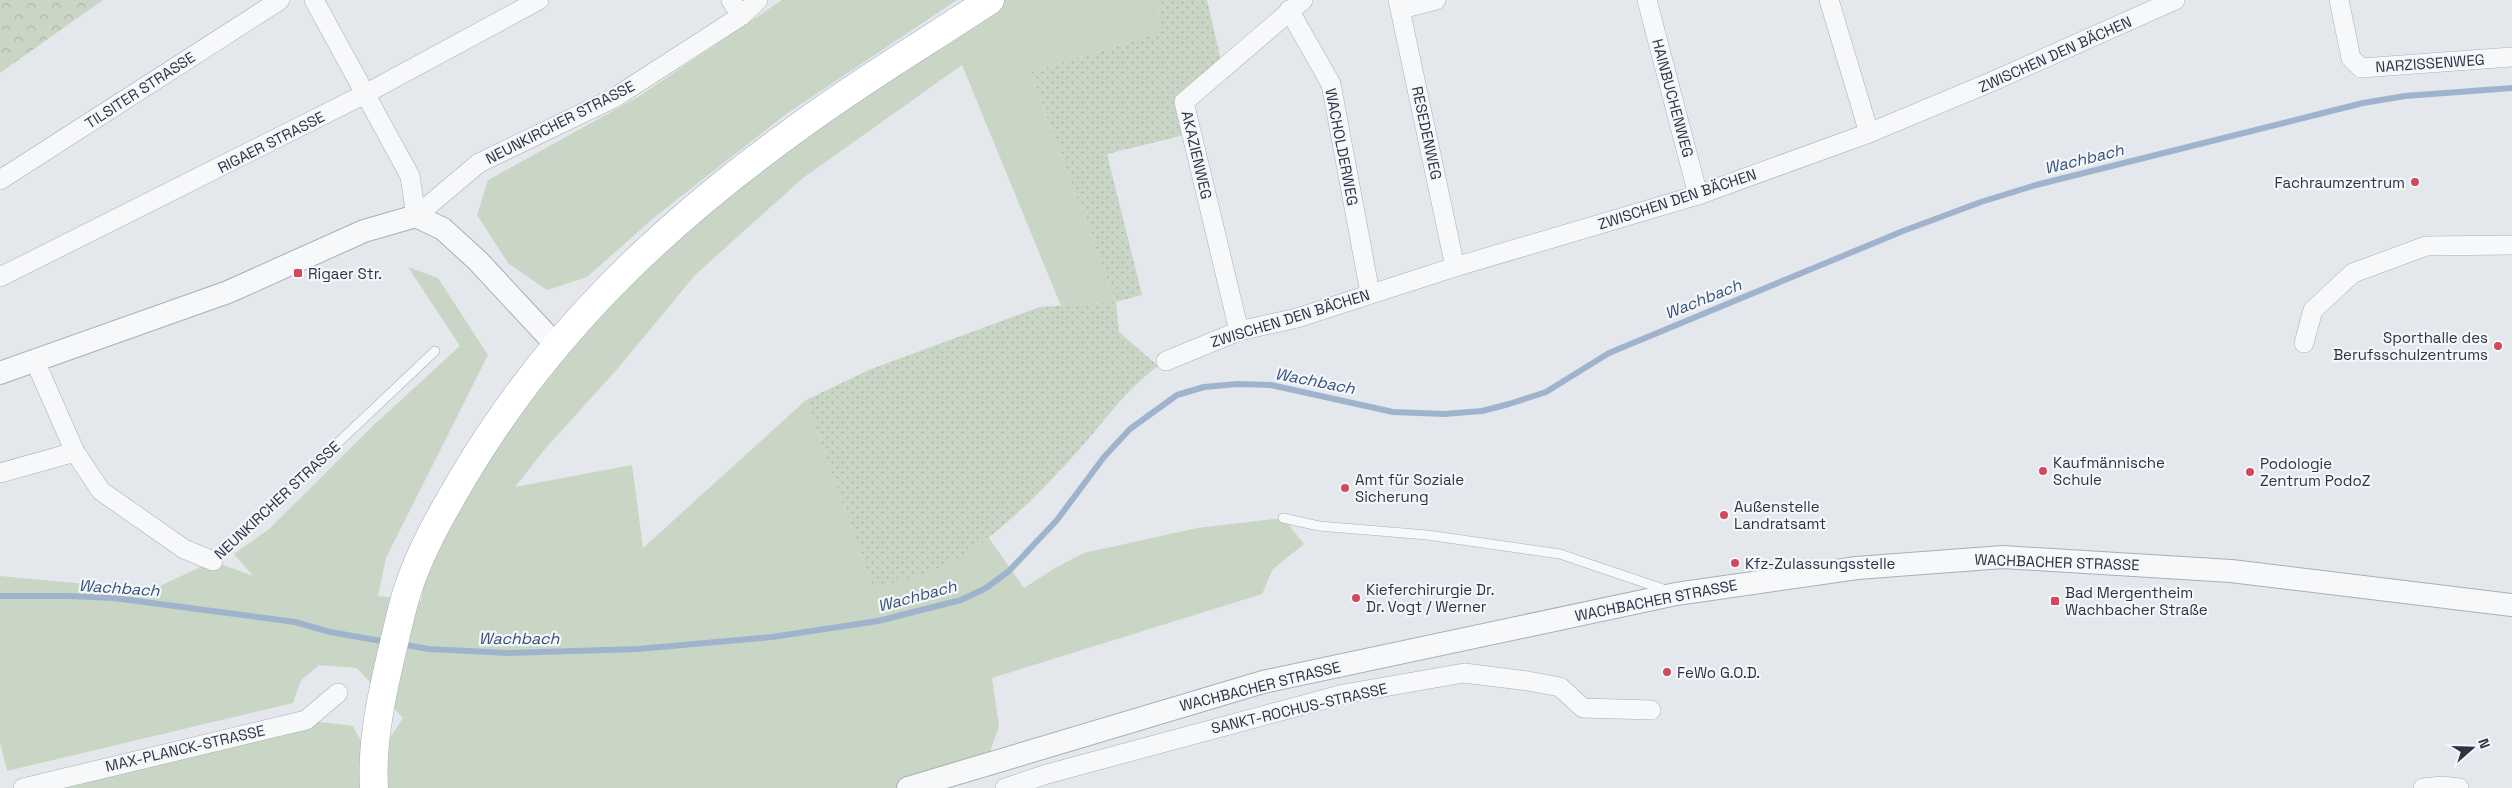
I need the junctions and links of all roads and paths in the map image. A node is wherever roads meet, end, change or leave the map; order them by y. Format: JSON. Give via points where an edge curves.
{"nodes":[{"id":1,"x":280,"y":0,"type":"edge"},
{"id":2,"x":314,"y":0,"type":"edge"},
{"id":3,"x":539,"y":0,"type":"edge"},
{"id":4,"x":731,"y":0,"type":"edge"},
{"id":5,"x":758,"y":0,"type":"edge"},
{"id":6,"x":990,"y":0,"type":"edge"},
{"id":7,"x":1436,"y":0,"type":"edge"},
{"id":8,"x":1647,"y":0,"type":"edge"},
{"id":9,"x":1829,"y":0,"type":"edge"},
{"id":10,"x":2175,"y":0,"type":"edge"},
{"id":11,"x":2339,"y":0,"type":"edge"},
{"id":12,"x":1399,"y":4,"type":"edge"},
{"id":13,"x":1296,"y":5,"type":"edge"},
{"id":14,"x":2149,"y":6,"type":"edge"},
{"id":15,"x":741,"y":16,"type":"junction"},
{"id":16,"x":2512,"y":57,"type":"edge"},
{"id":17,"x":365,"y":94,"type":"junction"},
{"id":18,"x":1869,"y":133,"type":"junction"},
{"id":19,"x":0,"y":180,"type":"edge"},
{"id":20,"x":1698,"y":195,"type":"junction"},
{"id":21,"x":416,"y":216,"type":"junction"},
{"id":22,"x":2512,"y":245,"type":"edge"},
{"id":23,"x":1455,"y":267,"type":"junction"},
{"id":24,"x":0,"y":277,"type":"edge"},
{"id":25,"x":1370,"y":293,"type":"junction"},
{"id":26,"x":1239,"y":331,"type":"junction"},
{"id":27,"x":2304,"y":343,"type":"dead end"},
{"id":28,"x":556,"y":345,"type":"junction"},
{"id":29,"x":436,"y":351,"type":"dead end"},
{"id":30,"x":1166,"y":360,"type":"dead end"},
{"id":31,"x":35,"y":362,"type":"junction"},
{"id":32,"x":0,"y":374,"type":"edge"},
{"id":33,"x":75,"y":452,"type":"junction"},
{"id":34,"x":0,"y":473,"type":"edge"},
{"id":35,"x":1283,"y":518,"type":"dead end"},
{"id":36,"x":213,"y":561,"type":"joint"},
{"id":37,"x":1676,"y":594,"type":"junction"},
{"id":38,"x":2512,"y":605,"type":"edge"},
{"id":39,"x":338,"y":693,"type":"dead end"},
{"id":40,"x":1651,"y":710,"type":"dead end"},
{"id":41,"x":373,"y":776,"type":"edge"},
{"id":42,"x":23,"y":788,"type":"edge"},
{"id":43,"x":908,"y":788,"type":"edge"},
{"id":44,"x":1005,"y":788,"type":"edge"},
{"id":45,"x":2423,"y":788,"type":"edge"},
{"id":46,"x":2459,"y":788,"type":"edge"}],
"edges":[{"from":1,"to":19,"type":"street","name":"TILSITER STRASSE"},
{"from":2,"to":17,"type":"street"},
{"from":3,"to":17,"type":"street","name":"RIGAER STRASSE"},
{"from":4,"to":15,"type":"street"},
{"from":5,"to":15,"type":"street","name":"NEUNKIRCHER STRASSE"},
{"from":6,"to":28,"type":"main road","via":[[794,130],[697,205],[640,255]]},
{"from":7,"to":12,"type":"street"},
{"from":8,"to":20,"type":"street","name":"HAINBUCHENWEG"},
{"from":9,"to":18,"type":"street"},
{"from":10,"to":14,"type":"street","name":"ZWISCHEN DEN BÄCHEN"},
{"from":11,"to":16,"type":"street","name":"NARZISSENWEG","via":[[2351,58],[2361,68]]},
{"from":12,"to":23,"type":"street","name":"RESEDENWEG"},
{"from":13,"to":25,"type":"street","name":"WACHOLDERWEG","via":[[1331,84]]},
{"from":13,"to":26,"type":"street","name":"AKAZIENWEG","via":[[1184,102]]},
{"from":14,"to":18,"type":"street","name":"ZWISCHEN DEN BÄCHEN"},
{"from":15,"to":21,"type":"street","name":"NEUNKIRCHER STRASSE","via":[[614,98],[479,163]]},
{"from":17,"to":21,"type":"street","via":[[410,176]]},
{"from":17,"to":24,"type":"street","name":"RIGAER STRASSE"},
{"from":18,"to":20,"type":"street","name":"ZWISCHEN DEN BÄCHEN"},
{"from":20,"to":23,"type":"street","name":"ZWISCHEN DEN BÄCHEN"},
{"from":21,"to":28,"type":"street","via":[[443,229],[471,254]]},
{"from":21,"to":31,"type":"street","name":"NEUNKIRCHER STRASSE","via":[[364,231],[228,292]]},
{"from":22,"to":27,"type":"street","via":[[2426,246],[2353,273],[2313,310]]},
{"from":23,"to":25,"type":"street","name":"ZWISCHEN DEN BÄCHEN"},
{"from":25,"to":26,"type":"street","name":"ZWISCHEN DEN BÄCHEN","via":[[1297,318]]},
{"from":26,"to":30,"type":"street","name":"ZWISCHEN DEN BÄCHEN"},
{"from":28,"to":41,"type":"main road","via":[[489,435],[432,531],[407,591],[386,674]]},
{"from":29,"to":36,"type":"lane","name":"NEUNKIRCHER STRASSE"},
{"from":31,"to":32,"type":"street","name":"NEUNKIRCHER STRASSE"},
{"from":31,"to":33,"type":"street","name":"NEUNKIRCHER STRASSE"},
{"from":33,"to":34,"type":"street"},
{"from":33,"to":36,"type":"street","name":"NEUNKIRCHER STRASSE","via":[[101,490],[184,549]]},
{"from":35,"to":37,"type":"lane","via":[[1318,526],[1428,536],[1560,554]]},
{"from":37,"to":38,"type":"street","name":"WACHBACHER STRASSE","via":[[1856,568],[2003,557],[2231,570]]},
{"from":37,"to":43,"type":"street","name":"WACHBACHER STRASSE","via":[[1263,682]]},
{"from":39,"to":42,"type":"street","name":"MAX-PLANCK-STRASSE","via":[[306,720]]},
{"from":40,"to":44,"type":"street","name":"SANKT-ROCHUS-STRASSE","via":[[1583,708],[1560,687],[1464,673],[1344,694]]},
{"from":45,"to":46,"type":"street"}]}
